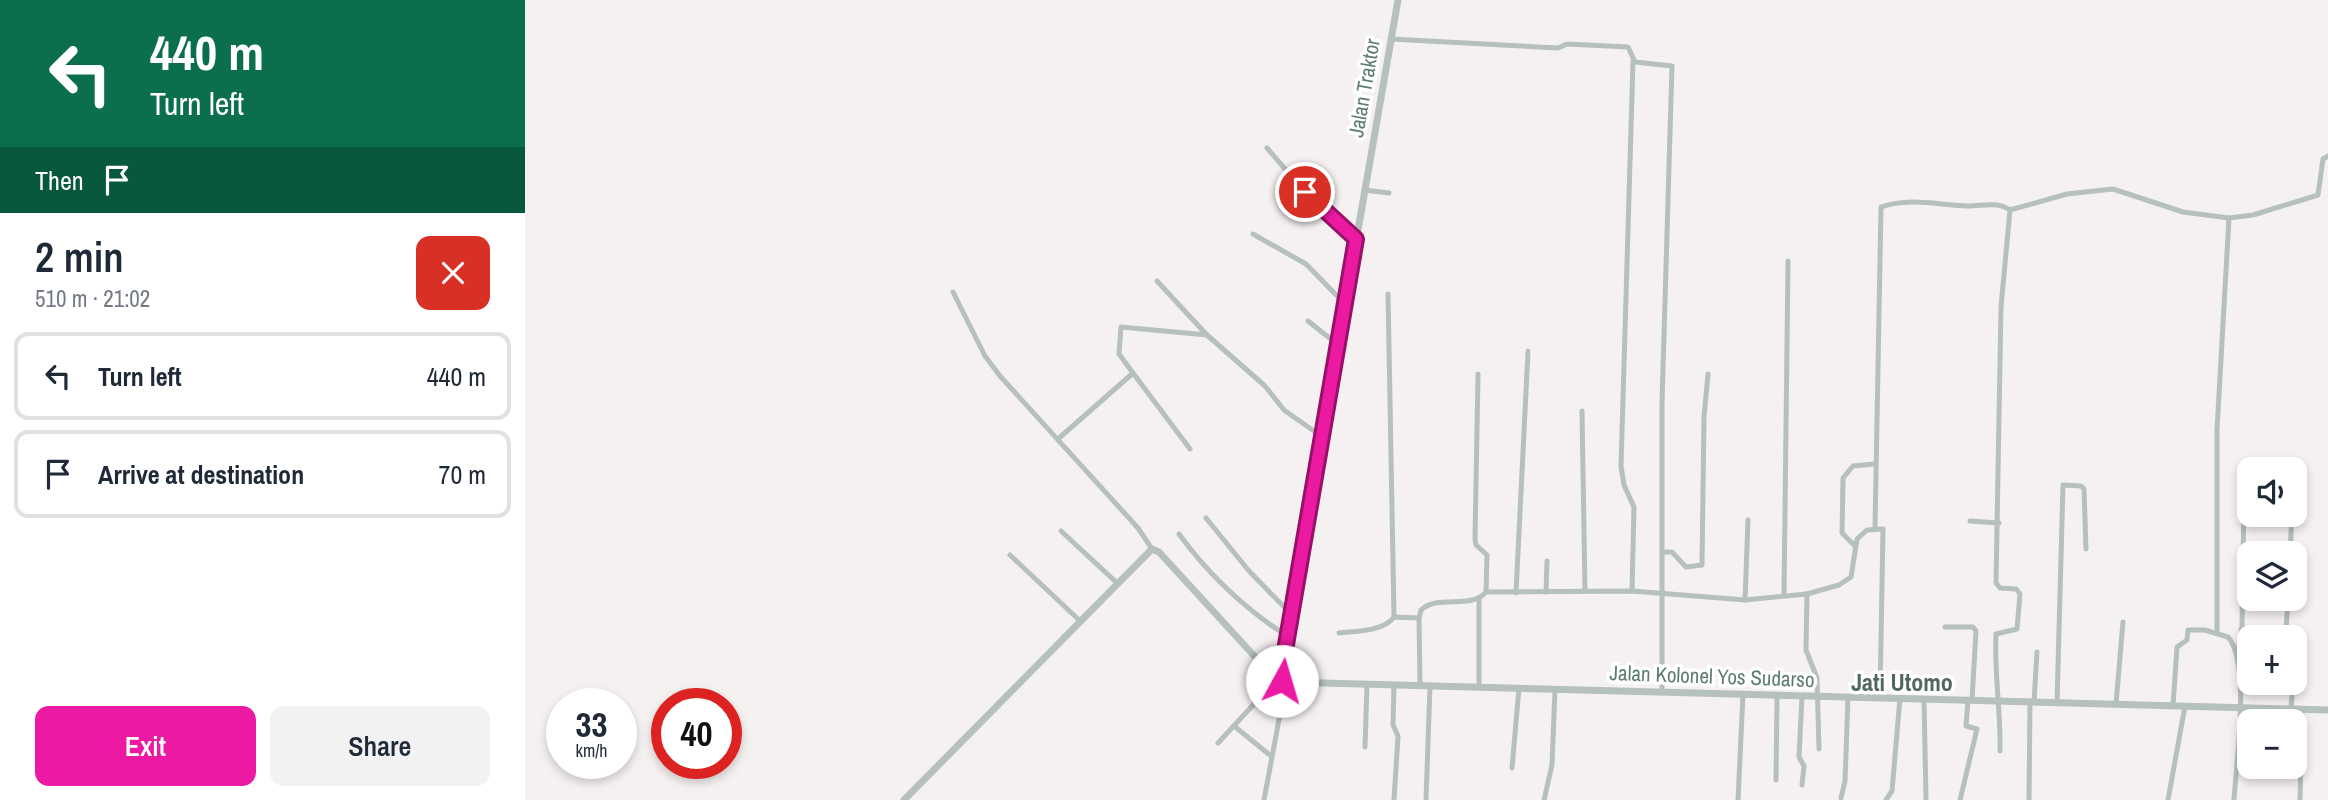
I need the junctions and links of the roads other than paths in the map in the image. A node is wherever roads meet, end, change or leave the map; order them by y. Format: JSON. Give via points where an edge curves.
{"nodes":[{"id":1,"x":1398,"y":0,"type":"edge"},
{"id":2,"x":1391,"y":39,"type":"junction"},
{"id":3,"x":1633,"y":61,"type":"junction"},
{"id":4,"x":1267,"y":148,"type":"dead end"},
{"id":5,"x":2328,"y":156,"type":"edge"},
{"id":6,"x":1364,"y":190,"type":"junction"},
{"id":7,"x":1389,"y":193,"type":"dead end"},
{"id":8,"x":2010,"y":209,"type":"junction"},
{"id":9,"x":2229,"y":218,"type":"junction"},
{"id":10,"x":1253,"y":234,"type":"dead end"},
{"id":11,"x":1356,"y":239,"type":"junction"},
{"id":12,"x":1788,"y":261,"type":"dead end"},
{"id":13,"x":1157,"y":281,"type":"dead end"},
{"id":14,"x":953,"y":292,"type":"dead end"},
{"id":15,"x":1388,"y":294,"type":"dead end"},
{"id":16,"x":1344,"y":303,"type":"junction"},
{"id":17,"x":1308,"y":321,"type":"dead end"},
{"id":18,"x":1207,"y":335,"type":"junction"},
{"id":19,"x":1337,"y":344,"type":"junction"},
{"id":20,"x":1528,"y":351,"type":"dead end"},
{"id":21,"x":1133,"y":373,"type":"junction"},
{"id":22,"x":1478,"y":374,"type":"dead end"},
{"id":23,"x":1708,"y":374,"type":"dead end"},
{"id":24,"x":1582,"y":411,"type":"dead end"},
{"id":25,"x":1321,"y":436,"type":"junction"},
{"id":26,"x":1058,"y":439,"type":"junction"},
{"id":27,"x":1191,"y":449,"type":"dead end"},
{"id":28,"x":1874,"y":464,"type":"junction"},
{"id":29,"x":1206,"y":519,"type":"dead end"},
{"id":30,"x":1748,"y":520,"type":"dead end"},
{"id":31,"x":1970,"y":521,"type":"dead end"},
{"id":32,"x":1999,"y":523,"type":"junction"},
{"id":33,"x":2244,"y":527,"type":"edge"},
{"id":34,"x":1875,"y":528,"type":"junction"},
{"id":35,"x":1061,"y":531,"type":"dead end"},
{"id":36,"x":1179,"y":534,"type":"dead end"},
{"id":37,"x":1854,"y":545,"type":"junction"},
{"id":38,"x":1152,"y":549,"type":"junction"},
{"id":39,"x":2086,"y":549,"type":"dead end"},
{"id":40,"x":1663,"y":552,"type":"junction"},
{"id":41,"x":1010,"y":555,"type":"dead end"},
{"id":42,"x":1547,"y":561,"type":"dead end"},
{"id":43,"x":1116,"y":582,"type":"junction"},
{"id":44,"x":1585,"y":590,"type":"junction"},
{"id":45,"x":1632,"y":591,"type":"junction"},
{"id":46,"x":1486,"y":592,"type":"junction"},
{"id":47,"x":1546,"y":592,"type":"junction"},
{"id":48,"x":1516,"y":593,"type":"junction"},
{"id":49,"x":1662,"y":593,"type":"junction"},
{"id":50,"x":1807,"y":594,"type":"junction"},
{"id":51,"x":1784,"y":595,"type":"junction"},
{"id":52,"x":1479,"y":599,"type":"junction"},
{"id":53,"x":1745,"y":600,"type":"junction"},
{"id":54,"x":1291,"y":614,"type":"junction"},
{"id":55,"x":1394,"y":617,"type":"junction"},
{"id":56,"x":1419,"y":618,"type":"junction"},
{"id":57,"x":1079,"y":620,"type":"junction"},
{"id":58,"x":2123,"y":622,"type":"dead end"},
{"id":59,"x":2242,"y":625,"type":"edge"},
{"id":60,"x":1945,"y":627,"type":"dead end"},
{"id":61,"x":2217,"y":632,"type":"junction"},
{"id":62,"x":1339,"y":633,"type":"dead end"},
{"id":63,"x":1287,"y":636,"type":"junction"},
{"id":64,"x":2037,"y":652,"type":"dead end"},
{"id":65,"x":2237,"y":653,"type":"edge"},
{"id":66,"x":1282,"y":680,"type":"junction"},
{"id":67,"x":1367,"y":684,"type":"junction"},
{"id":68,"x":1394,"y":685,"type":"junction"},
{"id":69,"x":1420,"y":686,"type":"junction"},
{"id":70,"x":1430,"y":686,"type":"junction"},
{"id":71,"x":1479,"y":687,"type":"junction"},
{"id":72,"x":1519,"y":688,"type":"junction"},
{"id":73,"x":1555,"y":689,"type":"junction"},
{"id":74,"x":1663,"y":692,"type":"junction"},
{"id":75,"x":1743,"y":694,"type":"junction"},
{"id":76,"x":1777,"y":695,"type":"junction"},
{"id":77,"x":2239,"y":695,"type":"edge"},
{"id":78,"x":2292,"y":695,"type":"edge"},
{"id":79,"x":1802,"y":696,"type":"junction"},
{"id":80,"x":1818,"y":696,"type":"junction"},
{"id":81,"x":1848,"y":697,"type":"junction"},
{"id":82,"x":1880,"y":698,"type":"junction"},
{"id":83,"x":1900,"y":698,"type":"junction"},
{"id":84,"x":1924,"y":699,"type":"junction"},
{"id":85,"x":1970,"y":700,"type":"junction"},
{"id":86,"x":1996,"y":701,"type":"junction"},
{"id":87,"x":2032,"y":702,"type":"junction"},
{"id":88,"x":2057,"y":703,"type":"junction"},
{"id":89,"x":2116,"y":704,"type":"junction"},
{"id":90,"x":2173,"y":706,"type":"junction"},
{"id":91,"x":2185,"y":706,"type":"junction"},
{"id":92,"x":2239,"y":707,"type":"junction"},
{"id":93,"x":2291,"y":709,"type":"joint"},
{"id":94,"x":2307,"y":709,"type":"edge"},
{"id":95,"x":2328,"y":710,"type":"edge"},
{"id":96,"x":1234,"y":726,"type":"junction"},
{"id":97,"x":1218,"y":743,"type":"dead end"},
{"id":98,"x":1365,"y":747,"type":"dead end"},
{"id":99,"x":1819,"y":749,"type":"dead end"},
{"id":100,"x":2000,"y":751,"type":"dead end"},
{"id":101,"x":1271,"y":756,"type":"junction"},
{"id":102,"x":1512,"y":768,"type":"dead end"},
{"id":103,"x":2300,"y":779,"type":"edge"},
{"id":104,"x":1776,"y":780,"type":"dead end"},
{"id":105,"x":1802,"y":785,"type":"dead end"},
{"id":106,"x":1841,"y":798,"type":"dead end"},
{"id":107,"x":904,"y":800,"type":"edge"},
{"id":108,"x":1263,"y":800,"type":"edge"},
{"id":109,"x":1394,"y":800,"type":"edge"},
{"id":110,"x":1426,"y":800,"type":"edge"},
{"id":111,"x":1544,"y":800,"type":"edge"},
{"id":112,"x":1738,"y":800,"type":"edge"},
{"id":113,"x":1886,"y":800,"type":"edge"},
{"id":114,"x":1926,"y":800,"type":"edge"},
{"id":115,"x":1959,"y":800,"type":"edge"},
{"id":116,"x":2029,"y":800,"type":"edge"},
{"id":117,"x":2168,"y":800,"type":"edge"},
{"id":118,"x":2234,"y":800,"type":"edge"},
{"id":119,"x":2300,"y":800,"type":"edge"}],
"edges":[{"from":1,"to":2,"type":"street","name":"Jalan Traktor"},
{"from":2,"to":3,"type":"street","via":[[1628,47]]},
{"from":2,"to":6,"type":"street","name":"Jalan Traktor"},
{"from":3,"to":40,"type":"street","via":[[1673,68],[1665,254]]},
{"from":3,"to":45,"type":"street","via":[[1621,466],[1634,507]]},
{"from":4,"to":11,"type":"street","via":[[1305,192]]},
{"from":5,"to":9,"type":"street","via":[[2323,159],[2318,195]]},
{"from":6,"to":7,"type":"street"},
{"from":6,"to":11,"type":"street","name":"Jalan Traktor"},
{"from":8,"to":9,"type":"street","via":[[2067,194],[2113,189],[2183,212]]},
{"from":8,"to":28,"type":"street","via":[[1999,204],[1913,201],[1881,207]]},
{"from":8,"to":32,"type":"street","via":[[2001,307]]},
{"from":9,"to":61,"type":"street","via":[[2217,430]]},
{"from":10,"to":16,"type":"street","via":[[1306,264]]},
{"from":11,"to":16,"type":"street","name":"Jalan Traktor"},
{"from":12,"to":51,"type":"street"},
{"from":13,"to":18,"type":"street"},
{"from":14,"to":26,"type":"street","via":[[985,356]]},
{"from":15,"to":55,"type":"street"},
{"from":16,"to":19,"type":"street","name":"Jalan Traktor"},
{"from":17,"to":19,"type":"street"},
{"from":18,"to":21,"type":"street","via":[[1121,327],[1119,354]]},
{"from":18,"to":25,"type":"street","via":[[1265,386],[1284,410]]},
{"from":19,"to":25,"type":"street","name":"Jalan Traktor"},
{"from":20,"to":48,"type":"street"},
{"from":21,"to":26,"type":"street"},
{"from":21,"to":27,"type":"street"},
{"from":22,"to":46,"type":"street","via":[[1475,539],[1487,555]]},
{"from":23,"to":40,"type":"street","via":[[1702,565],[1686,568],[1672,552]]},
{"from":24,"to":44,"type":"street"},
{"from":25,"to":54,"type":"street","name":"Jalan Traktor"},
{"from":26,"to":38,"type":"street"},
{"from":28,"to":34,"type":"street"},
{"from":28,"to":37,"type":"street","via":[[1853,466],[1843,478],[1842,528]]},
{"from":29,"to":54,"type":"street"},
{"from":30,"to":53,"type":"street"},
{"from":31,"to":32,"type":"street"},
{"from":32,"to":86,"type":"street","via":[[1997,585],[2020,594],[2017,629],[1996,634]]},
{"from":33,"to":59,"type":"street"},
{"from":34,"to":37,"type":"street","via":[[1861,533]]},
{"from":34,"to":82,"type":"street","via":[[1884,531]]},
{"from":35,"to":43,"type":"street"},
{"from":36,"to":63,"type":"street","via":[[1217,581]]},
{"from":37,"to":50,"type":"street","via":[[1851,577]]},
{"from":38,"to":43,"type":"street"},
{"from":38,"to":66,"type":"street"},
{"from":39,"to":88,"type":"street","via":[[2084,489],[2063,485]]},
{"from":40,"to":49,"type":"street"},
{"from":41,"to":57,"type":"street"},
{"from":42,"to":47,"type":"street"},
{"from":43,"to":57,"type":"street"},
{"from":44,"to":45,"type":"street"},
{"from":44,"to":47,"type":"street"},
{"from":45,"to":49,"type":"street"},
{"from":46,"to":48,"type":"street"},
{"from":46,"to":52,"type":"street"},
{"from":47,"to":48,"type":"street"},
{"from":49,"to":53,"type":"street"},
{"from":49,"to":74,"type":"street"},
{"from":50,"to":51,"type":"street"},
{"from":50,"to":80,"type":"street","via":[[1806,650],[1817,675]]},
{"from":51,"to":53,"type":"street"},
{"from":52,"to":56,"type":"street","via":[[1430,603]]},
{"from":52,"to":71,"type":"street"},
{"from":54,"to":63,"type":"street","name":"Jalan Traktor"},
{"from":55,"to":56,"type":"street"},
{"from":55,"to":62,"type":"street","via":[[1377,627]]},
{"from":56,"to":69,"type":"street"},
{"from":57,"to":107,"type":"street"},
{"from":58,"to":89,"type":"street"},
{"from":60,"to":85,"type":"street","via":[[1973,627],[1976,631]]},
{"from":61,"to":65,"type":"street","via":[[2228,637]]},
{"from":61,"to":90,"type":"street","via":[[2189,629],[2187,640],[2177,646]]},
{"from":63,"to":66,"type":"street","name":"Jalan Traktor"},
{"from":64,"to":87,"type":"street"},
{"from":66,"to":67,"type":"street","name":"Jalan Kolonel Yos Sudarso"},
{"from":66,"to":96,"type":"street"},
{"from":66,"to":101,"type":"street"},
{"from":67,"to":68,"type":"street","name":"Jalan Kolonel Yos Sudarso"},
{"from":67,"to":98,"type":"street"},
{"from":68,"to":69,"type":"street","name":"Jalan Kolonel Yos Sudarso"},
{"from":68,"to":109,"type":"street","via":[[1393,725],[1398,736]]},
{"from":69,"to":70,"type":"street","name":"Jalan Kolonel Yos Sudarso"},
{"from":70,"to":71,"type":"street","name":"Jalan Kolonel Yos Sudarso"},
{"from":70,"to":110,"type":"street"},
{"from":71,"to":72,"type":"street","name":"Jalan Kolonel Yos Sudarso"},
{"from":72,"to":73,"type":"street","name":"Jalan Kolonel Yos Sudarso"},
{"from":72,"to":102,"type":"street"},
{"from":73,"to":74,"type":"street","name":"Jalan Kolonel Yos Sudarso"},
{"from":73,"to":111,"type":"street","via":[[1552,765]]},
{"from":74,"to":75,"type":"street","name":"Jalan Kolonel Yos Sudarso"},
{"from":75,"to":76,"type":"street","name":"Jalan Kolonel Yos Sudarso"},
{"from":75,"to":112,"type":"street"},
{"from":76,"to":79,"type":"street","name":"Jalan Kolonel Yos Sudarso"},
{"from":76,"to":104,"type":"street"},
{"from":77,"to":92,"type":"street"},
{"from":78,"to":93,"type":"street"},
{"from":79,"to":80,"type":"street","name":"Jalan Kolonel Yos Sudarso"},
{"from":79,"to":105,"type":"street"},
{"from":80,"to":81,"type":"street","name":"Jalan Kolonel Yos Sudarso"},
{"from":80,"to":99,"type":"street"},
{"from":81,"to":82,"type":"street","name":"Jalan Kolonel Yos Sudarso"},
{"from":81,"to":106,"type":"street"},
{"from":82,"to":83,"type":"street","name":"Jalan Kolonel Yos Sudarso"},
{"from":83,"to":84,"type":"street","name":"Jalan Kolonel Yos Sudarso"},
{"from":83,"to":113,"type":"street","via":[[1892,791]]},
{"from":84,"to":85,"type":"street","name":"Jalan Kolonel Yos Sudarso"},
{"from":84,"to":114,"type":"street"},
{"from":85,"to":86,"type":"street","name":"Jalan Kolonel Yos Sudarso"},
{"from":85,"to":115,"type":"street","via":[[1966,726],[1977,729]]},
{"from":86,"to":87,"type":"street","name":"Jalan Kolonel Yos Sudarso"},
{"from":86,"to":100,"type":"street"},
{"from":87,"to":88,"type":"street","name":"Jalan Kolonel Yos Sudarso"},
{"from":87,"to":116,"type":"street"},
{"from":88,"to":89,"type":"street","name":"Jalan Kolonel Yos Sudarso"},
{"from":89,"to":90,"type":"street","name":"Jalan Kolonel Yos Sudarso"},
{"from":90,"to":91,"type":"street","name":"Jalan Kolonel Yos Sudarso"},
{"from":91,"to":92,"type":"street","name":"Jalan Kolonel Yos Sudarso"},
{"from":91,"to":117,"type":"street"},
{"from":92,"to":93,"type":"street","name":"Jalan Kolonel Yos Sudarso"},
{"from":92,"to":118,"type":"street"},
{"from":94,"to":95,"type":"street","name":"Jalan Kolonel Yos Sudarso"},
{"from":96,"to":97,"type":"street"},
{"from":96,"to":101,"type":"street"},
{"from":101,"to":108,"type":"street"},
{"from":103,"to":119,"type":"street"}]}
